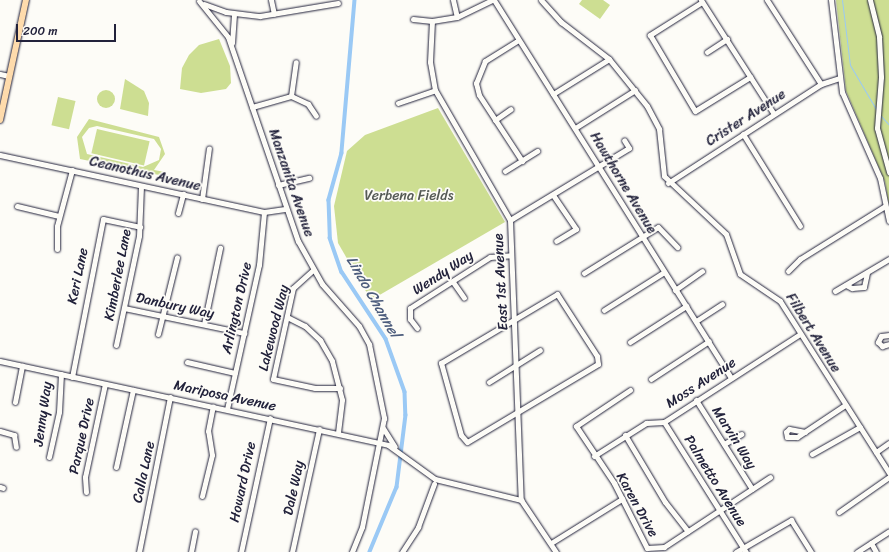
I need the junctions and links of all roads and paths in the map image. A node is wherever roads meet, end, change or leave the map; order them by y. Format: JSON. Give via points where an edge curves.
{"nodes":[{"id":1,"x":26,"y":0,"type":"edge"},
{"id":2,"x":271,"y":0,"type":"edge"},
{"id":3,"x":453,"y":0,"type":"edge"},
{"id":4,"x":493,"y":0,"type":"edge"},
{"id":5,"x":541,"y":0,"type":"edge"},
{"id":6,"x":767,"y":0,"type":"edge"},
{"id":7,"x":831,"y":0,"type":"edge"},
{"id":8,"x":870,"y":0,"type":"edge"},
{"id":9,"x":198,"y":1,"type":"edge"},
{"id":10,"x":701,"y":1,"type":"edge"},
{"id":11,"x":317,"y":2,"type":"edge"},
{"id":12,"x":338,"y":3,"type":"dead end"},
{"id":13,"x":234,"y":14,"type":"junction"},
{"id":14,"x":274,"y":14,"type":"junction"},
{"id":15,"x":457,"y":17,"type":"junction"},
{"id":16,"x":413,"y":19,"type":"dead end"},
{"id":17,"x":432,"y":21,"type":"junction"},
{"id":18,"x":727,"y":39,"type":"junction"},
{"id":19,"x":517,"y":41,"type":"junction"},
{"id":20,"x":233,"y":50,"type":"junction"},
{"id":21,"x":707,"y":52,"type":"dead end"},
{"id":22,"x":609,"y":59,"type":"junction"},
{"id":23,"x":296,"y":62,"type":"dead end"},
{"id":24,"x":0,"y":74,"type":"edge"},
{"id":25,"x":9,"y":76,"type":"junction"},
{"id":26,"x":750,"y":77,"type":"junction"},
{"id":27,"x":839,"y":78,"type":"junction"},
{"id":28,"x":821,"y":84,"type":"junction"},
{"id":29,"x":435,"y":90,"type":"junction"},
{"id":30,"x":634,"y":90,"type":"junction"},
{"id":31,"x":553,"y":94,"type":"junction"},
{"id":32,"x":291,"y":96,"type":"junction"},
{"id":33,"x":398,"y":103,"type":"dead end"},
{"id":34,"x":252,"y":108,"type":"junction"},
{"id":35,"x":511,"y":109,"type":"dead end"},
{"id":36,"x":774,"y":114,"type":"junction"},
{"id":37,"x":316,"y":116,"type":"dead end"},
{"id":38,"x":0,"y":120,"type":"edge"},
{"id":39,"x":495,"y":120,"type":"junction"},
{"id":40,"x":575,"y":128,"type":"junction"},
{"id":41,"x":744,"y":134,"type":"junction"},
{"id":42,"x":624,"y":140,"type":"dead end"},
{"id":43,"x":209,"y":148,"type":"dead end"},
{"id":44,"x":537,"y":151,"type":"dead end"},
{"id":45,"x":0,"y":155,"type":"edge"},
{"id":46,"x":522,"y":161,"type":"junction"},
{"id":47,"x":598,"y":166,"type":"junction"},
{"id":48,"x":72,"y":170,"type":"junction"},
{"id":49,"x":506,"y":171,"type":"dead end"},
{"id":50,"x":889,"y":172,"type":"edge"},
{"id":51,"x":309,"y":178,"type":"dead end"},
{"id":52,"x":668,"y":182,"type":"junction"},
{"id":53,"x":141,"y":186,"type":"junction"},
{"id":54,"x":278,"y":186,"type":"junction"},
{"id":55,"x":183,"y":194,"type":"junction"},
{"id":56,"x":553,"y":195,"type":"junction"},
{"id":57,"x":202,"y":199,"type":"junction"},
{"id":58,"x":17,"y":206,"type":"dead end"},
{"id":59,"x":885,"y":206,"type":"junction"},
{"id":60,"x":285,"y":209,"type":"junction"},
{"id":61,"x":264,"y":212,"type":"junction"},
{"id":62,"x":178,"y":213,"type":"dead end"},
{"id":63,"x":59,"y":216,"type":"junction"},
{"id":64,"x":510,"y":220,"type":"junction"},
{"id":65,"x":889,"y":221,"type":"edge"},
{"id":66,"x":800,"y":226,"type":"dead end"},
{"id":67,"x":140,"y":227,"type":"junction"},
{"id":68,"x":641,"y":236,"type":"junction"},
{"id":69,"x":556,"y":241,"type":"dead end"},
{"id":70,"x":677,"y":247,"type":"dead end"},
{"id":71,"x":57,"y":248,"type":"dead end"},
{"id":72,"x":220,"y":248,"type":"dead end"},
{"id":73,"x":512,"y":255,"type":"junction"},
{"id":74,"x":177,"y":256,"type":"dead end"},
{"id":75,"x":889,"y":259,"type":"edge"},
{"id":76,"x":313,"y":270,"type":"junction"},
{"id":77,"x":702,"y":271,"type":"dead end"},
{"id":78,"x":788,"y":271,"type":"dead end"},
{"id":79,"x":664,"y":272,"type":"junction"},
{"id":80,"x":584,"y":273,"type":"dead end"},
{"id":81,"x":867,"y":273,"type":"junction"},
{"id":82,"x":453,"y":282,"type":"junction"},
{"id":83,"x":846,"y":285,"type":"junction"},
{"id":84,"x":675,"y":290,"type":"junction"},
{"id":85,"x":835,"y":291,"type":"dead end"},
{"id":86,"x":464,"y":298,"type":"dead end"},
{"id":87,"x":722,"y":304,"type":"dead end"},
{"id":88,"x":686,"y":306,"type":"junction"},
{"id":89,"x":124,"y":308,"type":"junction"},
{"id":90,"x":604,"y":310,"type":"dead end"},
{"id":91,"x":161,"y":317,"type":"junction"},
{"id":92,"x":287,"y":317,"type":"junction"},
{"id":93,"x":514,"y":319,"type":"junction"},
{"id":94,"x":696,"y":321,"type":"junction"},
{"id":95,"x":204,"y":324,"type":"junction"},
{"id":96,"x":417,"y":328,"type":"dead end"},
{"id":97,"x":244,"y":333,"type":"junction"},
{"id":98,"x":158,"y":334,"type":"dead end"},
{"id":99,"x":800,"y":334,"type":"junction"},
{"id":100,"x":889,"y":335,"type":"edge"},
{"id":101,"x":709,"y":341,"type":"junction"},
{"id":102,"x":630,"y":342,"type":"dead end"},
{"id":103,"x":889,"y":344,"type":"edge"},
{"id":104,"x":116,"y":345,"type":"dead end"},
{"id":105,"x":540,"y":350,"type":"dead end"},
{"id":106,"x":0,"y":361,"type":"edge"},
{"id":107,"x":187,"y":362,"type":"dead end"},
{"id":108,"x":517,"y":364,"type":"junction"},
{"id":109,"x":22,"y":366,"type":"junction"},
{"id":110,"x":235,"y":373,"type":"junction"},
{"id":111,"x":61,"y":374,"type":"junction"},
{"id":112,"x":72,"y":377,"type":"junction"},
{"id":113,"x":731,"y":378,"type":"junction"},
{"id":114,"x":651,"y":379,"type":"dead end"},
{"id":115,"x":489,"y":382,"type":"dead end"},
{"id":116,"x":104,"y":384,"type":"junction"},
{"id":117,"x":340,"y":388,"type":"junction"},
{"id":118,"x":134,"y":390,"type":"junction"},
{"id":119,"x":630,"y":390,"type":"dead end"},
{"id":120,"x":170,"y":397,"type":"junction"},
{"id":121,"x":696,"y":400,"type":"junction"},
{"id":122,"x":15,"y":402,"type":"dead end"},
{"id":123,"x":845,"y":405,"type":"junction"},
{"id":124,"x":212,"y":406,"type":"junction"},
{"id":125,"x":227,"y":409,"type":"junction"},
{"id":126,"x":518,"y":414,"type":"junction"},
{"id":127,"x":270,"y":418,"type":"junction"},
{"id":128,"x":664,"y":422,"type":"junction"},
{"id":129,"x":383,"y":427,"type":"junction"},
{"id":130,"x":860,"y":428,"type":"junction"},
{"id":131,"x":319,"y":429,"type":"junction"},
{"id":132,"x":0,"y":431,"type":"edge"},
{"id":133,"x":805,"y":432,"type":"dead end"},
{"id":134,"x":338,"y":433,"type":"junction"},
{"id":135,"x":741,"y":434,"type":"dead end"},
{"id":136,"x":625,"y":435,"type":"junction"},
{"id":137,"x":380,"y":444,"type":"junction"},
{"id":138,"x":724,"y":444,"type":"junction"},
{"id":139,"x":889,"y":444,"type":"edge"},
{"id":140,"x":16,"y":447,"type":"dead end"},
{"id":141,"x":395,"y":447,"type":"junction"},
{"id":142,"x":876,"y":452,"type":"junction"},
{"id":143,"x":812,"y":454,"type":"dead end"},
{"id":144,"x":594,"y":456,"type":"junction"},
{"id":145,"x":49,"y":458,"type":"dead end"},
{"id":146,"x":116,"y":467,"type":"dead end"},
{"id":147,"x":889,"y":473,"type":"edge"},
{"id":148,"x":770,"y":476,"type":"dead end"},
{"id":149,"x":889,"y":477,"type":"edge"},
{"id":150,"x":435,"y":482,"type":"junction"},
{"id":151,"x":752,"y":489,"type":"junction"},
{"id":152,"x":86,"y":492,"type":"dead end"},
{"id":153,"x":202,"y":496,"type":"dead end"},
{"id":154,"x":622,"y":499,"type":"junction"},
{"id":155,"x":521,"y":500,"type":"junction"},
{"id":156,"x":720,"y":510,"type":"junction"},
{"id":157,"x":839,"y":512,"type":"dead end"},
{"id":158,"x":195,"y":531,"type":"dead end"},
{"id":159,"x":688,"y":531,"type":"junction"},
{"id":160,"x":889,"y":531,"type":"edge"},
{"id":161,"x":551,"y":543,"type":"junction"},
{"id":162,"x":871,"y":543,"type":"junction"},
{"id":163,"x":745,"y":551,"type":"edge"},
{"id":164,"x":139,"y":552,"type":"edge"},
{"id":165,"x":191,"y":552,"type":"edge"},
{"id":166,"x":241,"y":552,"type":"edge"},
{"id":167,"x":292,"y":552,"type":"edge"},
{"id":168,"x":352,"y":552,"type":"edge"},
{"id":169,"x":402,"y":552,"type":"edge"},
{"id":170,"x":556,"y":552,"type":"edge"},
{"id":171,"x":736,"y":552,"type":"edge"},
{"id":172,"x":811,"y":552,"type":"edge"},
{"id":173,"x":857,"y":552,"type":"edge"},
{"id":174,"x":876,"y":552,"type":"edge"}],
"edges":[{"from":1,"to":25,"type":"main road"},
{"from":2,"to":14,"type":"street"},
{"from":3,"to":15,"type":"street"},
{"from":4,"to":15,"type":"street"},
{"from":4,"to":19,"type":"street","name":"Hawthorne Avenue"},
{"from":5,"to":22,"type":"street","name":"Filbert Avenue","via":[[561,22]]},
{"from":6,"to":28,"type":"street"},
{"from":7,"to":27,"type":"street"},
{"from":8,"to":50,"type":"street","via":[[879,37],[877,128]]},
{"from":9,"to":13,"type":"street"},
{"from":9,"to":20,"type":"street","name":"Manzanita Avenue","via":[[223,28]]},
{"from":10,"to":18,"type":"street"},
{"from":10,"to":26,"type":"street","via":[[650,35],[695,111]]},
{"from":11,"to":12,"type":"street"},
{"from":11,"to":14,"type":"street"},
{"from":13,"to":14,"type":"street"},
{"from":13,"to":20,"type":"street"},
{"from":15,"to":17,"type":"street"},
{"from":16,"to":17,"type":"street"},
{"from":17,"to":29,"type":"street","name":"East 1st Avenue","via":[[430,62]]},
{"from":18,"to":21,"type":"street"},
{"from":18,"to":26,"type":"street"},
{"from":19,"to":31,"type":"street","name":"Hawthorne Avenue"},
{"from":19,"to":39,"type":"street","via":[[485,62],[476,77],[479,94]]},
{"from":20,"to":34,"type":"street","name":"Manzanita Avenue"},
{"from":22,"to":30,"type":"street","name":"Filbert Avenue"},
{"from":22,"to":31,"type":"street"},
{"from":23,"to":32,"type":"street"},
{"from":24,"to":25,"type":"street"},
{"from":25,"to":38,"type":"main road"},
{"from":26,"to":36,"type":"street"},
{"from":27,"to":28,"type":"street","name":"Crister Avenue"},
{"from":27,"to":59,"type":"street","via":[[880,178]]},
{"from":28,"to":36,"type":"street","name":"Crister Avenue"},
{"from":29,"to":33,"type":"street"},
{"from":29,"to":64,"type":"street","name":"East 1st Avenue"},
{"from":30,"to":40,"type":"street"},
{"from":30,"to":52,"type":"street","name":"Filbert Avenue","via":[[657,122],[660,166]]},
{"from":31,"to":40,"type":"street","name":"Hawthorne Avenue"},
{"from":32,"to":34,"type":"street"},
{"from":32,"to":37,"type":"street","via":[[308,104]]},
{"from":34,"to":54,"type":"street","name":"Manzanita Avenue"},
{"from":35,"to":39,"type":"street"},
{"from":36,"to":41,"type":"street","name":"Crister Avenue"},
{"from":39,"to":46,"type":"street"},
{"from":40,"to":47,"type":"street","name":"Hawthorne Avenue"},
{"from":41,"to":52,"type":"street","name":"Crister Avenue"},
{"from":41,"to":66,"type":"street"},
{"from":42,"to":47,"type":"street","via":[[629,148]]},
{"from":43,"to":57,"type":"street"},
{"from":44,"to":46,"type":"street"},
{"from":45,"to":48,"type":"street","name":"Ceanothus Avenue"},
{"from":46,"to":49,"type":"street"},
{"from":47,"to":56,"type":"street"},
{"from":47,"to":68,"type":"street","name":"Hawthorne Avenue"},
{"from":48,"to":53,"type":"street","name":"Ceanothus Avenue"},
{"from":48,"to":63,"type":"street"},
{"from":51,"to":54,"type":"street"},
{"from":52,"to":99,"type":"street","name":"Filbert Avenue","via":[[722,228],[737,270],[744,279],[776,296]]},
{"from":53,"to":55,"type":"street","name":"Ceanothus Avenue"},
{"from":53,"to":67,"type":"street","name":"Kimberlee Lane"},
{"from":54,"to":60,"type":"street","name":"Manzanita Avenue"},
{"from":55,"to":57,"type":"street","name":"Ceanothus Avenue"},
{"from":55,"to":62,"type":"street"},
{"from":56,"to":64,"type":"street"},
{"from":56,"to":69,"type":"street","via":[[576,229]]},
{"from":57,"to":61,"type":"street","name":"Ceanothus Avenue"},
{"from":58,"to":63,"type":"street"},
{"from":59,"to":65,"type":"street"},
{"from":59,"to":78,"type":"street","via":[[800,259]]},
{"from":60,"to":61,"type":"street","name":"Ceanothus Avenue"},
{"from":60,"to":76,"type":"street","name":"Manzanita Avenue"},
{"from":61,"to":97,"type":"street","name":"Arlington Drive","via":[[259,265]]},
{"from":63,"to":71,"type":"street"},
{"from":64,"to":73,"type":"street","name":"East 1st Avenue"},
{"from":67,"to":89,"type":"street","name":"Kimberlee Lane"},
{"from":67,"to":112,"type":"street","name":"Keri Lane","via":[[103,219]]},
{"from":68,"to":70,"type":"street","via":[[658,227]]},
{"from":68,"to":79,"type":"street","name":"Hawthorne Avenue"},
{"from":68,"to":80,"type":"street"},
{"from":72,"to":95,"type":"street"},
{"from":73,"to":82,"type":"street","name":"Wendy Way","via":[[490,257]]},
{"from":73,"to":93,"type":"street","name":"East 1st Avenue"},
{"from":74,"to":91,"type":"street"},
{"from":75,"to":81,"type":"street"},
{"from":76,"to":92,"type":"street","name":"Lakewood Way","via":[[293,288]]},
{"from":76,"to":129,"type":"street","name":"Manzanita Avenue","via":[[369,344],[382,398]]},
{"from":77,"to":84,"type":"street"},
{"from":79,"to":84,"type":"street","name":"Hawthorne Avenue"},
{"from":79,"to":90,"type":"street"},
{"from":81,"to":83,"type":"street"},
{"from":81,"to":83,"type":"street","via":[[864,287],[852,288]]},
{"from":82,"to":86,"type":"street"},
{"from":82,"to":96,"type":"street","name":"Wendy Way","via":[[410,308],[410,319]]},
{"from":83,"to":85,"type":"street"},
{"from":84,"to":88,"type":"street","name":"Hawthorne Avenue"},
{"from":87,"to":94,"type":"street"},
{"from":88,"to":94,"type":"street","name":"Hawthorne Avenue"},
{"from":88,"to":102,"type":"street"},
{"from":89,"to":91,"type":"street","name":"Danbury Way"},
{"from":89,"to":104,"type":"street","name":"Kimberlee Lane"},
{"from":91,"to":95,"type":"street","name":"Danbury Way"},
{"from":91,"to":98,"type":"street"},
{"from":92,"to":117,"type":"street","via":[[305,326],[320,340],[332,361]]},
{"from":92,"to":117,"type":"street","name":"Lakewood Way","via":[[273,379],[315,388]]},
{"from":93,"to":108,"type":"street","name":"East 1st Avenue"},
{"from":93,"to":126,"type":"street","via":[[556,294],[598,360],[593,368]]},
{"from":93,"to":126,"type":"street","via":[[441,363],[461,436],[467,442]]},
{"from":94,"to":101,"type":"street","name":"Hawthorne Avenue"},
{"from":95,"to":97,"type":"street","name":"Danbury Way"},
{"from":97,"to":110,"type":"street","name":"Arlington Drive"},
{"from":99,"to":113,"type":"street","name":"Moss Avenue"},
{"from":99,"to":123,"type":"street","name":"Filbert Avenue"},
{"from":100,"to":103,"type":"street","via":[[881,336],[878,342],[882,346]]},
{"from":101,"to":113,"type":"street","name":"Hawthorne Avenue"},
{"from":101,"to":114,"type":"street"},
{"from":105,"to":108,"type":"street"},
{"from":106,"to":109,"type":"street","name":"Mariposa Avenue"},
{"from":107,"to":110,"type":"street"},
{"from":108,"to":115,"type":"street"},
{"from":108,"to":126,"type":"street","name":"East 1st Avenue"},
{"from":109,"to":111,"type":"street","name":"Mariposa Avenue"},
{"from":109,"to":122,"type":"street","name":"Jenny Way"},
{"from":110,"to":125,"type":"street","name":"Arlington Drive"},
{"from":111,"to":112,"type":"street","name":"Mariposa Avenue"},
{"from":111,"to":145,"type":"street","name":"Jenny Way","via":[[59,412]]},
{"from":112,"to":116,"type":"street","name":"Mariposa Avenue"},
{"from":113,"to":121,"type":"street","name":"Moss Avenue"},
{"from":116,"to":118,"type":"street","name":"Mariposa Avenue"},
{"from":116,"to":152,"type":"street","name":"Parque Drive","via":[[85,477]]},
{"from":117,"to":134,"type":"street","via":[[343,411]]},
{"from":118,"to":120,"type":"street","name":"Mariposa Avenue"},
{"from":118,"to":146,"type":"street"},
{"from":119,"to":144,"type":"street","name":"Karen Drive","via":[[576,426]]},
{"from":120,"to":124,"type":"street","name":"Mariposa Avenue"},
{"from":120,"to":164,"type":"street","name":"Calla Lane"},
{"from":121,"to":128,"type":"street","name":"Moss Avenue"},
{"from":121,"to":138,"type":"street","name":"Marvin Way"},
{"from":123,"to":130,"type":"street","name":"Filbert Avenue"},
{"from":123,"to":133,"type":"street"},
{"from":124,"to":125,"type":"street","name":"Mariposa Avenue"},
{"from":124,"to":153,"type":"street","via":[[208,431],[212,455]]},
{"from":125,"to":127,"type":"street","name":"Mariposa Avenue"},
{"from":126,"to":155,"type":"street","name":"East 1st Avenue"},
{"from":127,"to":131,"type":"street","name":"Mariposa Avenue"},
{"from":127,"to":166,"type":"street","name":"Howard Drive"},
{"from":128,"to":136,"type":"street","name":"Moss Avenue","via":[[646,423]]},
{"from":128,"to":156,"type":"street","name":"Palmetto Avenue"},
{"from":129,"to":137,"type":"street","name":"Manzanita Avenue"},
{"from":129,"to":141,"type":"street"},
{"from":130,"to":142,"type":"street","name":"Filbert Avenue"},
{"from":130,"to":143,"type":"street"},
{"from":131,"to":134,"type":"street","name":"Mariposa Avenue"},
{"from":131,"to":167,"type":"street","name":"Dale Way"},
{"from":132,"to":140,"type":"street","via":[[14,435]]},
{"from":134,"to":137,"type":"street","name":"Mariposa Avenue"},
{"from":135,"to":138,"type":"street"},
{"from":136,"to":144,"type":"street","name":"Moss Avenue"},
{"from":136,"to":159,"type":"street","via":[[665,502]]},
{"from":137,"to":141,"type":"street","name":"Mariposa Avenue"},
{"from":137,"to":168,"type":"street","name":"Manzanita Avenue","via":[[360,539]]},
{"from":138,"to":151,"type":"street","name":"Marvin Way"},
{"from":139,"to":142,"type":"street"},
{"from":141,"to":150,"type":"street","name":"Mariposa Avenue"},
{"from":142,"to":147,"type":"street","name":"Filbert Avenue"},
{"from":144,"to":154,"type":"street","name":"Karen Drive"},
{"from":148,"to":151,"type":"street","name":"Karen Drive"},
{"from":149,"to":157,"type":"street"},
{"from":150,"to":155,"type":"street"},
{"from":150,"to":169,"type":"street","via":[[418,527]]},
{"from":151,"to":156,"type":"street","name":"Karen Drive"},
{"from":154,"to":159,"type":"street","name":"Karen Drive","via":[[647,548],[660,549]]},
{"from":154,"to":161,"type":"street"},
{"from":155,"to":161,"type":"street"},
{"from":156,"to":159,"type":"street","name":"Karen Drive"},
{"from":156,"to":163,"type":"street","name":"Palmetto Avenue"},
{"from":158,"to":165,"type":"street"},
{"from":160,"to":162,"type":"street"},
{"from":161,"to":170,"type":"street"},
{"from":162,"to":173,"type":"street"},
{"from":162,"to":174,"type":"street"},
{"from":163,"to":171,"type":"street"},
{"from":163,"to":172,"type":"street","via":[[790,520]]}]}
